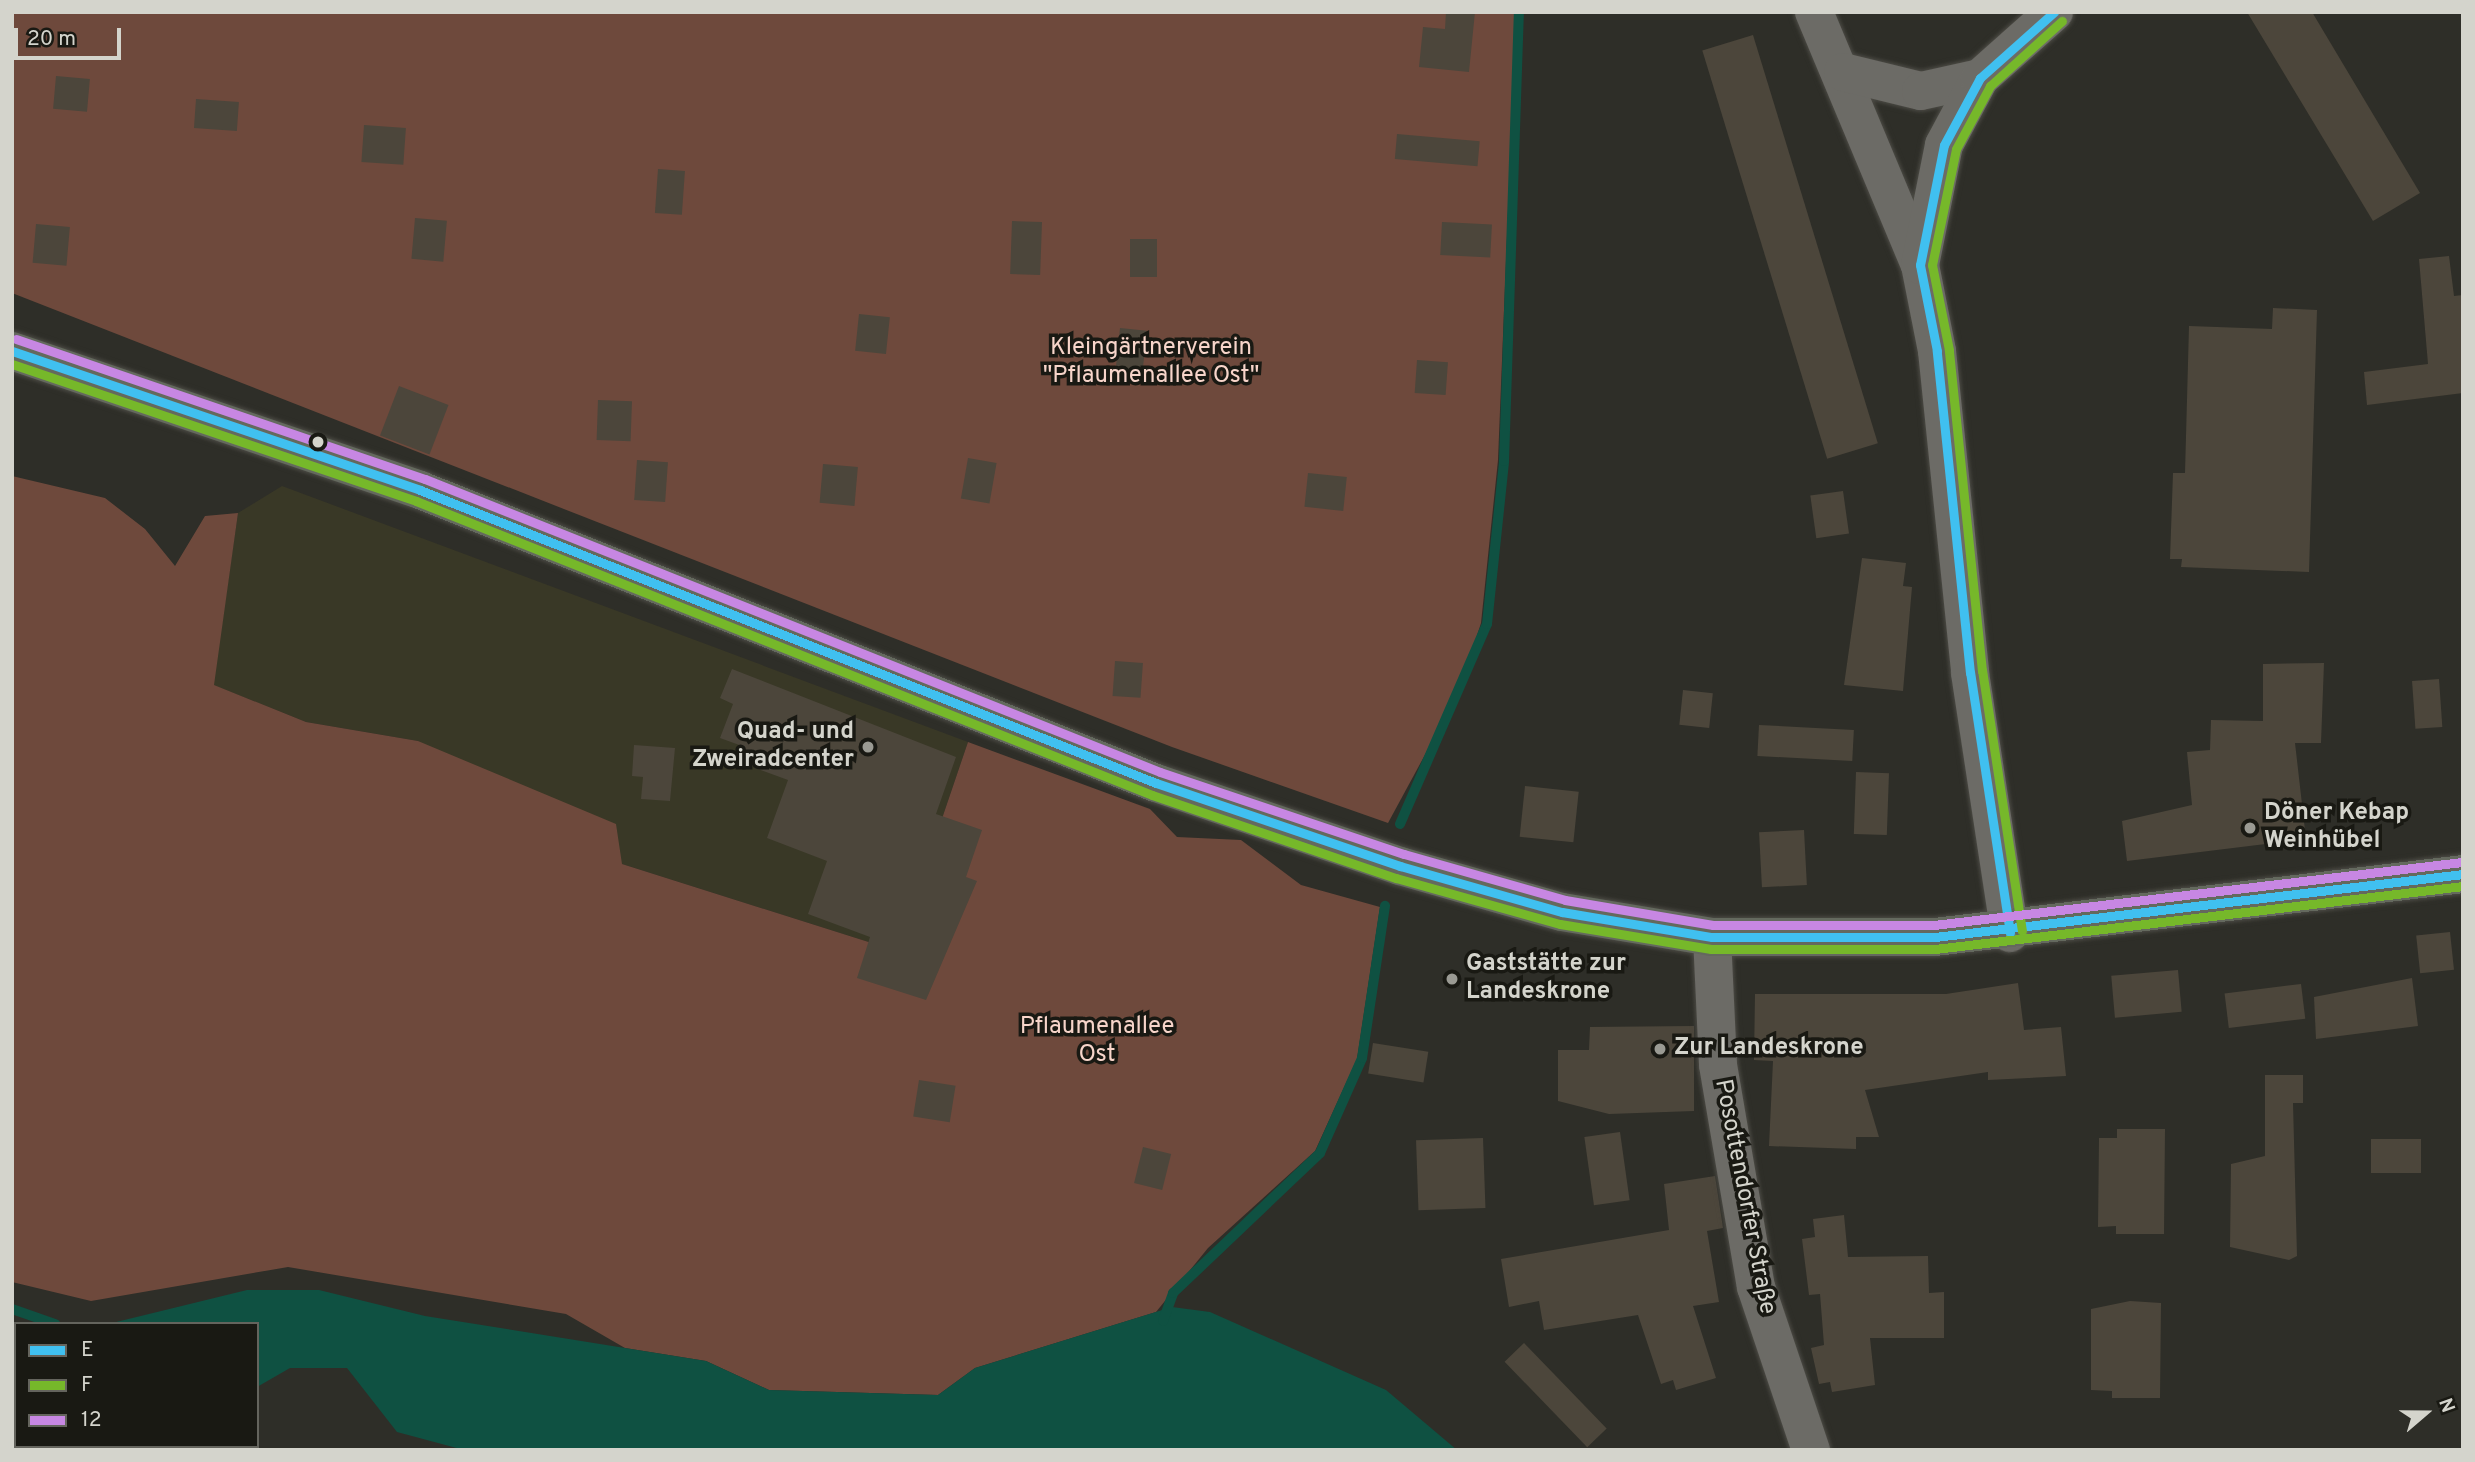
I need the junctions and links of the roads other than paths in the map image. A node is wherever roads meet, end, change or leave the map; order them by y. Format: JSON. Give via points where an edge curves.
{"nodes":[{"id":1,"x":1814,"y":12,"type":"edge"},
{"id":2,"x":2054,"y":12,"type":"edge"},
{"id":3,"x":1843,"y":72,"type":"junction"},
{"id":4,"x":1980,"y":78,"type":"junction"},
{"id":5,"x":1920,"y":265,"type":"junction"},
{"id":6,"x":12,"y":351,"type":"edge"},
{"id":7,"x":2463,"y":874,"type":"edge"},
{"id":8,"x":2010,"y":933,"type":"junction"},
{"id":9,"x":1712,"y":937,"type":"junction"},
{"id":10,"x":1811,"y":1450,"type":"edge"}],
"edges":[{"from":1,"to":3,"type":"street"},
{"from":2,"to":4,"type":"street"},
{"from":3,"to":4,"type":"street","via":[[1921,91]]},
{"from":3,"to":5,"type":"street"},
{"from":4,"to":5,"type":"street","via":[[1944,145]]},
{"from":5,"to":8,"type":"street","via":[[1937,351],[1970,673]]},
{"from":6,"to":9,"type":"main road","via":[[420,490],[1156,783],[1400,866],[1562,912]]},
{"from":7,"to":8,"type":"main road"},
{"from":8,"to":9,"type":"main road"},
{"from":9,"to":10,"type":"street","name":"Posottendorfer Straße","via":[[1718,1065],[1756,1287]]}]}
